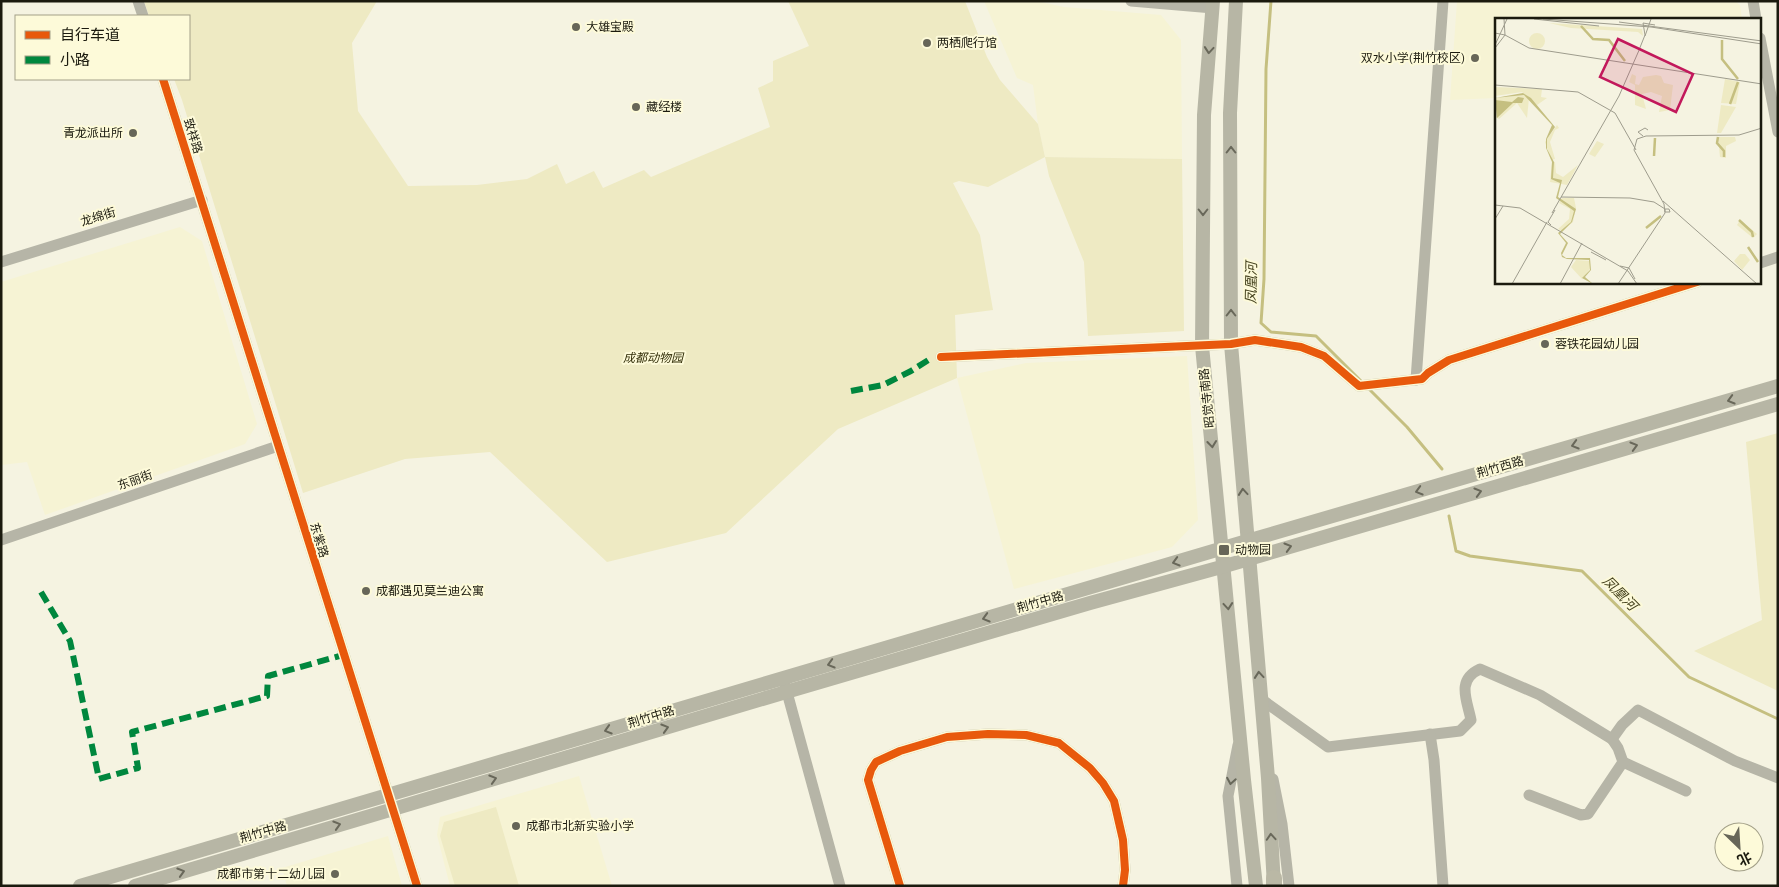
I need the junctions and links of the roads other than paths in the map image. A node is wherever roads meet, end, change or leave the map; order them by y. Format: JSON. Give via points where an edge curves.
{"nodes":[{"id":1,"x":138,"y":1,"type":"edge"},
{"id":2,"x":1131,"y":1,"type":"edge"},
{"id":3,"x":1236,"y":1,"type":"edge"},
{"id":4,"x":1444,"y":1,"type":"edge"},
{"id":5,"x":1753,"y":1,"type":"edge"},
{"id":6,"x":1213,"y":4,"type":"edge"},
{"id":7,"x":143,"y":15,"type":"edge"},
{"id":8,"x":1756,"y":18,"type":"edge"},
{"id":9,"x":1762,"y":48,"type":"edge"},
{"id":10,"x":163,"y":80,"type":"edge"},
{"id":11,"x":1778,"y":132,"type":"edge"},
{"id":12,"x":202,"y":200,"type":"junction"},
{"id":13,"x":1778,"y":257,"type":"edge"},
{"id":14,"x":1,"y":262,"type":"edge"},
{"id":15,"x":1762,"y":262,"type":"edge"},
{"id":16,"x":1691,"y":284,"type":"edge"},
{"id":17,"x":1231,"y":344,"type":"junction"},
{"id":18,"x":1202,"y":346,"type":"junction"},
{"id":19,"x":941,"y":357,"type":"dead end"},
{"id":20,"x":1416,"y":380,"type":"junction"},
{"id":21,"x":1778,"y":386,"type":"edge"},
{"id":22,"x":1778,"y":404,"type":"edge"},
{"id":23,"x":278,"y":446,"type":"junction"},
{"id":24,"x":1,"y":540,"type":"edge"},
{"id":25,"x":1247,"y":541,"type":"junction"},
{"id":26,"x":1223,"y":548,"type":"junction"},
{"id":27,"x":1249,"y":558,"type":"junction"},
{"id":28,"x":1225,"y":566,"type":"junction"},
{"id":29,"x":784,"y":685,"type":"junction"},
{"id":30,"x":1261,"y":699,"type":"junction"},
{"id":31,"x":1240,"y":733,"type":"junction"},
{"id":32,"x":1430,"y":734,"type":"junction"},
{"id":33,"x":1264,"y":735,"type":"junction"},
{"id":34,"x":1612,"y":739,"type":"junction"},
{"id":35,"x":1623,"y":762,"type":"junction"},
{"id":36,"x":1778,"y":778,"type":"edge"},
{"id":37,"x":1686,"y":791,"type":"dead end"},
{"id":38,"x":1529,"y":795,"type":"dead end"},
{"id":39,"x":391,"y":802,"type":"junction"},
{"id":40,"x":1274,"y":883,"type":"edge"},
{"id":41,"x":80,"y":886,"type":"edge"},
{"id":42,"x":135,"y":886,"type":"edge"},
{"id":43,"x":417,"y":886,"type":"edge"},
{"id":44,"x":840,"y":886,"type":"edge"},
{"id":45,"x":900,"y":886,"type":"edge"},
{"id":46,"x":1123,"y":886,"type":"edge"},
{"id":47,"x":1238,"y":886,"type":"edge"},
{"id":48,"x":1256,"y":886,"type":"edge"},
{"id":49,"x":1289,"y":886,"type":"edge"},
{"id":50,"x":1443,"y":886,"type":"edge"}],
"edges":[{"from":1,"to":7,"type":"street"},
{"from":2,"to":6,"type":"street"},
{"from":17,"to":3,"type":"main road","one_way":true,"via":[[1230,113]]},
{"from":4,"to":20,"type":"street"},
{"from":5,"to":8,"type":"street"},
{"from":6,"to":18,"type":"main road","name":"昭觉寺南路","one_way":true,"via":[[1204,115]]},
{"from":9,"to":11,"type":"street"},
{"from":10,"to":12,"type":"street","name":"致祥路"},
{"from":12,"to":14,"type":"street","name":"龙绵街"},
{"from":12,"to":23,"type":"street","name":"东紫路"},
{"from":13,"to":15,"type":"street"},
{"from":16,"to":20,"type":"street","via":[[1449,360]]},
{"from":17,"to":18,"type":"street"},
{"from":17,"to":20,"type":"street","via":[[1255,340],[1301,347],[1324,356],[1359,386]]},
{"from":25,"to":17,"type":"main road","one_way":true},
{"from":18,"to":19,"type":"street"},
{"from":18,"to":26,"type":"main road","name":"昭觉寺南路","one_way":true},
{"from":21,"to":25,"type":"main road","name":"荆竹西路","one_way":true},
{"from":27,"to":22,"type":"main road","name":"荆竹西路","one_way":true},
{"from":23,"to":24,"type":"street","name":"东丽街"},
{"from":23,"to":39,"type":"street","name":"东紫路"},
{"from":25,"to":26,"type":"main road","name":"荆竹西路"},
{"from":25,"to":27,"type":"main road"},
{"from":26,"to":28,"type":"main road","name":"昭觉寺南路"},
{"from":26,"to":29,"type":"main road","name":"荆竹中路","one_way":true},
{"from":27,"to":28,"type":"main road","name":"荆竹西路"},
{"from":30,"to":27,"type":"main road","one_way":true},
{"from":28,"to":29,"type":"main road","name":"荆竹中路"},
{"from":28,"to":31,"type":"main road","name":"昭觉寺南路","one_way":true},
{"from":29,"to":39,"type":"main road","name":"荆竹中路"},
{"from":29,"to":44,"type":"street"},
{"from":30,"to":32,"type":"street","via":[[1328,747]]},
{"from":30,"to":33,"type":"main road"},
{"from":31,"to":47,"type":"street","one_way":true,"via":[[1228,796]]},
{"from":31,"to":48,"type":"main road","name":"昭觉寺南路"},
{"from":32,"to":34,"type":"street","via":[[1460,731],[1471,720],[1464,685],[1470,674],[1480,669],[1540,695]]},
{"from":32,"to":50,"type":"street"},
{"from":40,"to":33,"type":"main road","one_way":true},
{"from":33,"to":49,"type":"street","via":[[1282,824]]},
{"from":34,"to":35,"type":"street"},
{"from":34,"to":36,"type":"street","via":[[1638,710],[1735,761]]},
{"from":35,"to":37,"type":"street"},
{"from":35,"to":38,"type":"street","via":[[1588,814],[1581,816]]},
{"from":39,"to":41,"type":"main road","name":"荆竹中路"},
{"from":42,"to":39,"type":"main road","name":"荆竹中路","one_way":true},
{"from":39,"to":43,"type":"street","name":"东紫路"},
{"from":45,"to":46,"type":"street","via":[[868,780],[871,770],[876,762],[900,751],[947,737],[988,734],[1026,735],[1059,743],[1104,782],[1114,800],[1123,840]]}]}
